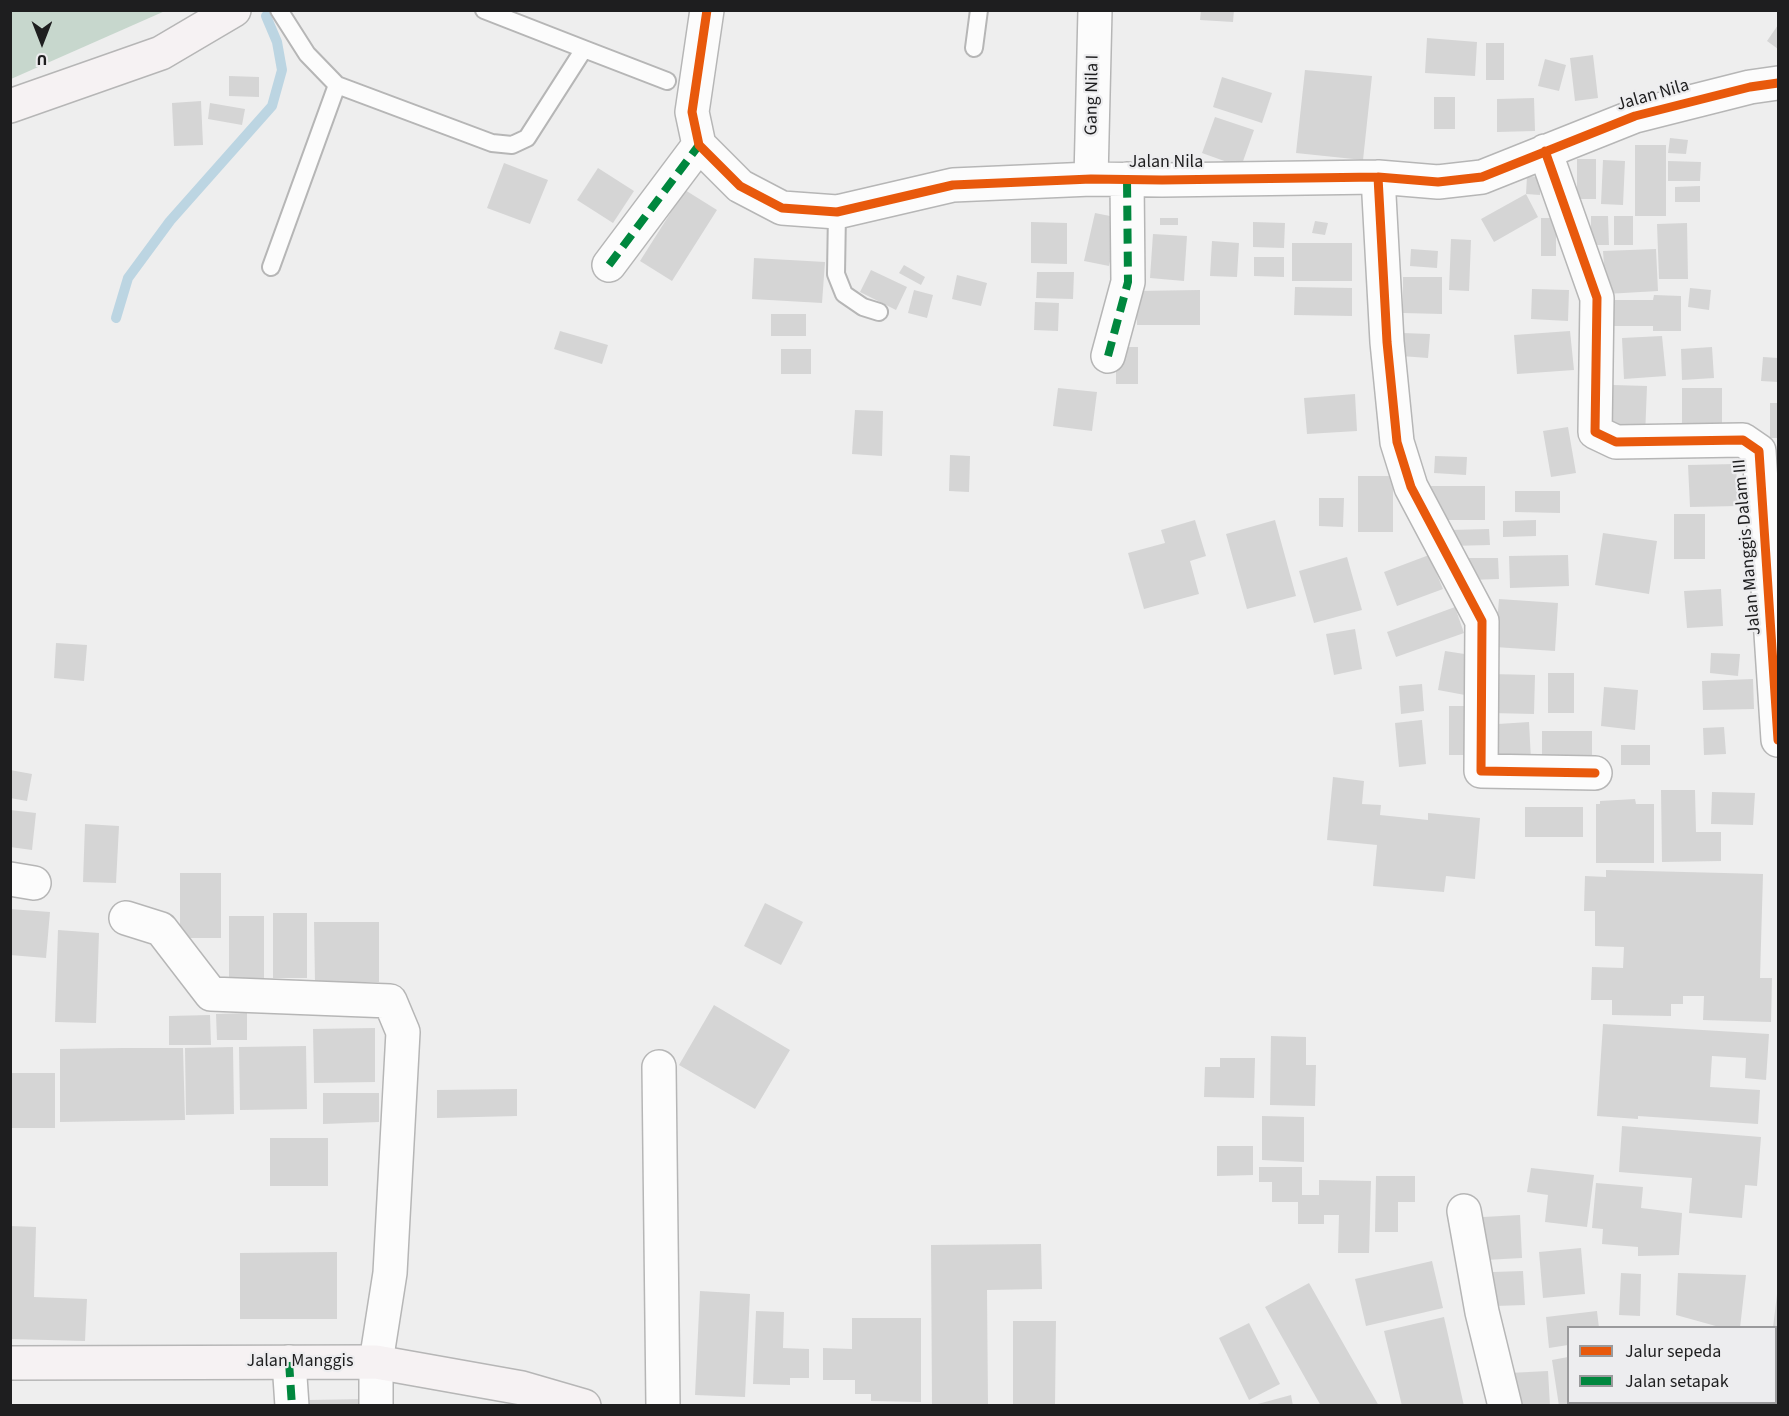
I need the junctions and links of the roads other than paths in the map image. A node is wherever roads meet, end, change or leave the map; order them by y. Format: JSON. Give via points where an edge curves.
{"nodes":[{"id":1,"x":234,"y":10,"type":"edge"},
{"id":2,"x":279,"y":10,"type":"edge"},
{"id":3,"x":484,"y":10,"type":"edge"},
{"id":4,"x":707,"y":10,"type":"edge"},
{"id":5,"x":979,"y":10,"type":"edge"},
{"id":6,"x":1095,"y":10,"type":"edge"},
{"id":7,"x":974,"y":48,"type":"dead end"},
{"id":8,"x":584,"y":49,"type":"junction"},
{"id":9,"x":667,"y":81,"type":"dead end"},
{"id":10,"x":1779,"y":83,"type":"edge"},
{"id":11,"x":337,"y":85,"type":"junction"},
{"id":12,"x":10,"y":106,"type":"edge"},
{"id":13,"x":699,"y":145,"type":"junction"},
{"id":14,"x":1545,"y":151,"type":"junction"},
{"id":15,"x":1378,"y":177,"type":"junction"},
{"id":16,"x":1091,"y":179,"type":"junction"},
{"id":17,"x":1127,"y":179,"type":"junction"},
{"id":18,"x":837,"y":212,"type":"junction"},
{"id":19,"x":609,"y":265,"type":"dead end"},
{"id":20,"x":271,"y":267,"type":"dead end"},
{"id":21,"x":879,"y":312,"type":"dead end"},
{"id":22,"x":1108,"y":356,"type":"dead end"},
{"id":23,"x":1779,"y":740,"type":"edge"},
{"id":24,"x":1595,"y":773,"type":"dead end"},
{"id":25,"x":126,"y":918,"type":"dead end"},
{"id":26,"x":659,"y":1067,"type":"dead end"},
{"id":27,"x":1464,"y":1210,"type":"dead end"},
{"id":28,"x":289,"y":1362,"type":"junction"},
{"id":29,"x":376,"y":1362,"type":"junction"},
{"id":30,"x":10,"y":1363,"type":"edge"},
{"id":31,"x":291,"y":1406,"type":"edge"},
{"id":32,"x":376,"y":1406,"type":"edge"},
{"id":33,"x":584,"y":1406,"type":"edge"},
{"id":34,"x":663,"y":1406,"type":"edge"},
{"id":35,"x":1504,"y":1406,"type":"edge"}],
"edges":[{"from":1,"to":12,"type":"street","via":[[161,53]]},
{"from":2,"to":11,"type":"lane","via":[[307,54]]},
{"from":3,"to":8,"type":"lane"},
{"from":4,"to":13,"type":"street","via":[[692,112]]},
{"from":5,"to":7,"type":"lane"},
{"from":6,"to":16,"type":"street","name":"Gang Nila I"},
{"from":8,"to":9,"type":"lane"},
{"from":8,"to":11,"type":"lane","via":[[527,138],[512,145],[492,144]]},
{"from":10,"to":14,"type":"street","name":"Jalan Nila","via":[[1635,116]]},
{"from":11,"to":20,"type":"lane"},
{"from":13,"to":18,"type":"street","name":"Jalan Nila","via":[[740,186],[782,208]]},
{"from":13,"to":19,"type":"street"},
{"from":14,"to":15,"type":"street","name":"Jalan Nila","via":[[1482,177],[1438,182]]},
{"from":14,"to":23,"type":"street","name":"Jalan Manggis Dalam III","via":[[1597,298],[1595,432],[1616,442],[1743,440],[1759,451]]},
{"from":15,"to":17,"type":"street","name":"Jalan Nila"},
{"from":15,"to":24,"type":"street","via":[[1386,342],[1397,442],[1411,487],[1482,621],[1481,771]]},
{"from":16,"to":17,"type":"street","name":"Jalan Nila"},
{"from":16,"to":18,"type":"street","name":"Jalan Nila","via":[[953,185]]},
{"from":17,"to":22,"type":"street","via":[[1128,282]]},
{"from":18,"to":21,"type":"lane","via":[[836,274],[844,294],[863,308]]},
{"from":25,"to":29,"type":"street","via":[[161,929],[211,994],[390,1001],[403,1032],[390,1273]]},
{"from":26,"to":34,"type":"street"},
{"from":27,"to":35,"type":"street"},
{"from":28,"to":29,"type":"street","name":"Jalan Manggis"},
{"from":28,"to":30,"type":"street","name":"Jalan Manggis"},
{"from":28,"to":31,"type":"street"},
{"from":29,"to":32,"type":"street"},
{"from":29,"to":33,"type":"street","name":"Jalan Manggis","via":[[522,1388]]}]}
